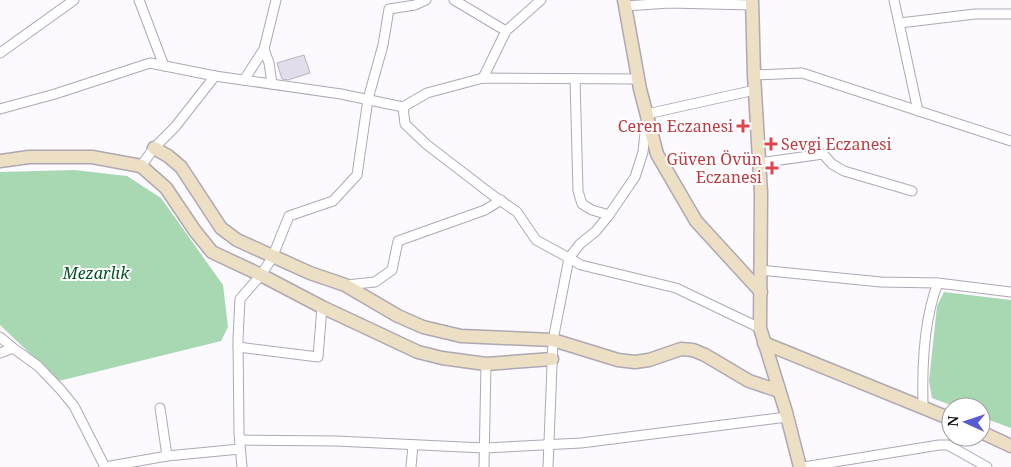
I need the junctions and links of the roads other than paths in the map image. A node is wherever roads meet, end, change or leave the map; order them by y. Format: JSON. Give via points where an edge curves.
{"nodes":[{"id":1,"x":74,"y":0,"type":"edge"},
{"id":2,"x":139,"y":0,"type":"edge"},
{"id":3,"x":276,"y":0,"type":"edge"},
{"id":4,"x":426,"y":0,"type":"edge"},
{"id":5,"x":454,"y":0,"type":"edge"},
{"id":6,"x":541,"y":0,"type":"edge"},
{"id":7,"x":894,"y":0,"type":"edge"},
{"id":8,"x":752,"y":2,"type":"edge"},
{"id":9,"x":625,"y":3,"type":"edge"},
{"id":10,"x":1011,"y":14,"type":"edge"},
{"id":11,"x":900,"y":23,"type":"junction"},
{"id":12,"x":506,"y":31,"type":"junction"},
{"id":13,"x":264,"y":49,"type":"junction"},
{"id":14,"x":0,"y":53,"type":"edge"},
{"id":15,"x":164,"y":66,"type":"junction"},
{"id":16,"x":215,"y":76,"type":"junction"},
{"id":17,"x":754,"y":76,"type":"junction"},
{"id":18,"x":483,"y":78,"type":"junction"},
{"id":19,"x":576,"y":79,"type":"junction"},
{"id":20,"x":638,"y":79,"type":"junction"},
{"id":21,"x":244,"y":80,"type":"junction"},
{"id":22,"x":272,"y":84,"type":"junction"},
{"id":23,"x":755,"y":90,"type":"junction"},
{"id":24,"x":368,"y":99,"type":"junction"},
{"id":25,"x":403,"y":107,"type":"junction"},
{"id":26,"x":0,"y":110,"type":"edge"},
{"id":27,"x":918,"y":111,"type":"junction"},
{"id":28,"x":647,"y":114,"type":"junction"},
{"id":29,"x":1011,"y":142,"type":"edge"},
{"id":30,"x":154,"y":148,"type":"junction"},
{"id":31,"x":0,"y":161,"type":"edge"},
{"id":32,"x":759,"y":163,"type":"junction"},
{"id":33,"x":141,"y":166,"type":"junction"},
{"id":34,"x":912,"y":191,"type":"dead end"},
{"id":35,"x":500,"y":200,"type":"junction"},
{"id":36,"x":609,"y":215,"type":"junction"},
{"id":37,"x":273,"y":256,"type":"junction"},
{"id":38,"x":569,"y":258,"type":"junction"},
{"id":39,"x":760,"y":270,"type":"junction"},
{"id":40,"x":261,"y":275,"type":"junction"},
{"id":41,"x":938,"y":283,"type":"junction"},
{"id":42,"x":345,"y":285,"type":"junction"},
{"id":43,"x":761,"y":292,"type":"junction"},
{"id":44,"x":1011,"y":292,"type":"edge"},
{"id":45,"x":322,"y":307,"type":"junction"},
{"id":46,"x":760,"y":328,"type":"junction"},
{"id":47,"x":0,"y":337,"type":"edge"},
{"id":48,"x":553,"y":340,"type":"junction"},
{"id":49,"x":764,"y":343,"type":"junction"},
{"id":50,"x":13,"y":348,"type":"junction"},
{"id":51,"x":238,"y":348,"type":"junction"},
{"id":52,"x":0,"y":354,"type":"edge"},
{"id":53,"x":552,"y":359,"type":"junction"},
{"id":54,"x":486,"y":364,"type":"junction"},
{"id":55,"x":779,"y":391,"type":"junction"},
{"id":56,"x":923,"y":406,"type":"junction"},
{"id":57,"x":160,"y":408,"type":"dead end"},
{"id":58,"x":941,"y":414,"type":"edge"},
{"id":59,"x":787,"y":417,"type":"junction"},
{"id":60,"x":991,"y":437,"type":"edge"},
{"id":61,"x":240,"y":444,"type":"junction"},
{"id":62,"x":413,"y":445,"type":"junction"},
{"id":63,"x":548,"y":446,"type":"junction"},
{"id":64,"x":1011,"y":446,"type":"edge"},
{"id":65,"x":484,"y":448,"type":"junction"},
{"id":66,"x":167,"y":456,"type":"junction"},
{"id":67,"x":105,"y":467,"type":"edge"},
{"id":68,"x":242,"y":467,"type":"edge"},
{"id":69,"x":411,"y":467,"type":"edge"},
{"id":70,"x":484,"y":467,"type":"edge"},
{"id":71,"x":548,"y":467,"type":"edge"},
{"id":72,"x":800,"y":467,"type":"edge"},
{"id":73,"x":804,"y":467,"type":"edge"},
{"id":74,"x":986,"y":467,"type":"edge"}],
"edges":[{"from":1,"to":14,"type":"street"},
{"from":2,"to":15,"type":"street"},
{"from":3,"to":13,"type":"street"},
{"from":4,"to":24,"type":"street","via":[[389,9]]},
{"from":5,"to":12,"type":"street"},
{"from":6,"to":12,"type":"street"},
{"from":7,"to":11,"type":"street"},
{"from":8,"to":9,"type":"street"},
{"from":8,"to":17,"type":"street"},
{"from":9,"to":20,"type":"street"},
{"from":10,"to":11,"type":"street","via":[[975,14]]},
{"from":11,"to":27,"type":"street"},
{"from":12,"to":18,"type":"street"},
{"from":13,"to":21,"type":"street"},
{"from":13,"to":22,"type":"street"},
{"from":15,"to":16,"type":"street"},
{"from":15,"to":26,"type":"street","via":[[150,63]]},
{"from":16,"to":21,"type":"street"},
{"from":16,"to":30,"type":"street"},
{"from":17,"to":23,"type":"street"},
{"from":17,"to":27,"type":"street","via":[[802,73]]},
{"from":18,"to":19,"type":"street"},
{"from":18,"to":25,"type":"street","via":[[427,93]]},
{"from":19,"to":20,"type":"street"},
{"from":19,"to":36,"type":"street","via":[[578,191],[582,204]]},
{"from":20,"to":28,"type":"street"},
{"from":21,"to":22,"type":"street"},
{"from":22,"to":24,"type":"street"},
{"from":23,"to":28,"type":"street"},
{"from":23,"to":32,"type":"street"},
{"from":24,"to":25,"type":"street"},
{"from":24,"to":37,"type":"street","via":[[357,176],[333,201],[289,216]]},
{"from":25,"to":35,"type":"street","via":[[405,124]]},
{"from":27,"to":29,"type":"street"},
{"from":28,"to":36,"type":"street","via":[[643,152],[635,177]]},
{"from":28,"to":43,"type":"street","via":[[657,154],[696,221]]},
{"from":30,"to":33,"type":"street"},
{"from":30,"to":37,"type":"street","via":[[181,167],[221,228],[238,240]]},
{"from":31,"to":33,"type":"street","via":[[29,157],[92,157]]},
{"from":32,"to":34,"type":"street","via":[[823,154],[844,171]]},
{"from":32,"to":39,"type":"street"},
{"from":33,"to":40,"type":"street","via":[[166,188],[212,252]]},
{"from":35,"to":38,"type":"street","via":[[517,212],[536,240]]},
{"from":35,"to":42,"type":"street","via":[[485,210],[398,241],[392,270],[375,282]]},
{"from":36,"to":38,"type":"street"},
{"from":37,"to":40,"type":"street"},
{"from":37,"to":42,"type":"street"},
{"from":38,"to":46,"type":"street","via":[[581,265],[676,288]]},
{"from":38,"to":48,"type":"street"},
{"from":39,"to":41,"type":"street","via":[[882,282]]},
{"from":39,"to":43,"type":"street"},
{"from":40,"to":45,"type":"street"},
{"from":40,"to":51,"type":"street","via":[[240,299]]},
{"from":41,"to":44,"type":"street"},
{"from":41,"to":56,"type":"street","via":[[922,367]]},
{"from":42,"to":48,"type":"street","via":[[423,327],[461,336]]},
{"from":43,"to":46,"type":"street"},
{"from":45,"to":51,"type":"street","via":[[318,357]]},
{"from":45,"to":54,"type":"street","via":[[418,352]]},
{"from":46,"to":49,"type":"street"},
{"from":47,"to":50,"type":"street"},
{"from":48,"to":53,"type":"street"},
{"from":48,"to":55,"type":"street","via":[[635,362],[681,349],[693,350],[749,381]]},
{"from":49,"to":55,"type":"street"},
{"from":49,"to":56,"type":"street"},
{"from":50,"to":52,"type":"street"},
{"from":50,"to":67,"type":"street","via":[[38,366],[74,406]]},
{"from":51,"to":61,"type":"street"},
{"from":53,"to":54,"type":"street"},
{"from":53,"to":63,"type":"street"},
{"from":54,"to":65,"type":"street"},
{"from":55,"to":59,"type":"street"},
{"from":56,"to":58,"type":"street"},
{"from":57,"to":66,"type":"street"},
{"from":59,"to":63,"type":"street"},
{"from":59,"to":72,"type":"street"},
{"from":60,"to":64,"type":"street"},
{"from":61,"to":62,"type":"street","via":[[336,441]]},
{"from":61,"to":66,"type":"street"},
{"from":61,"to":68,"type":"street"},
{"from":62,"to":65,"type":"street"},
{"from":62,"to":69,"type":"street"},
{"from":63,"to":65,"type":"street"},
{"from":63,"to":71,"type":"street"},
{"from":65,"to":70,"type":"street"},
{"from":66,"to":67,"type":"street"},
{"from":73,"to":74,"type":"street","via":[[948,445]]}]}
